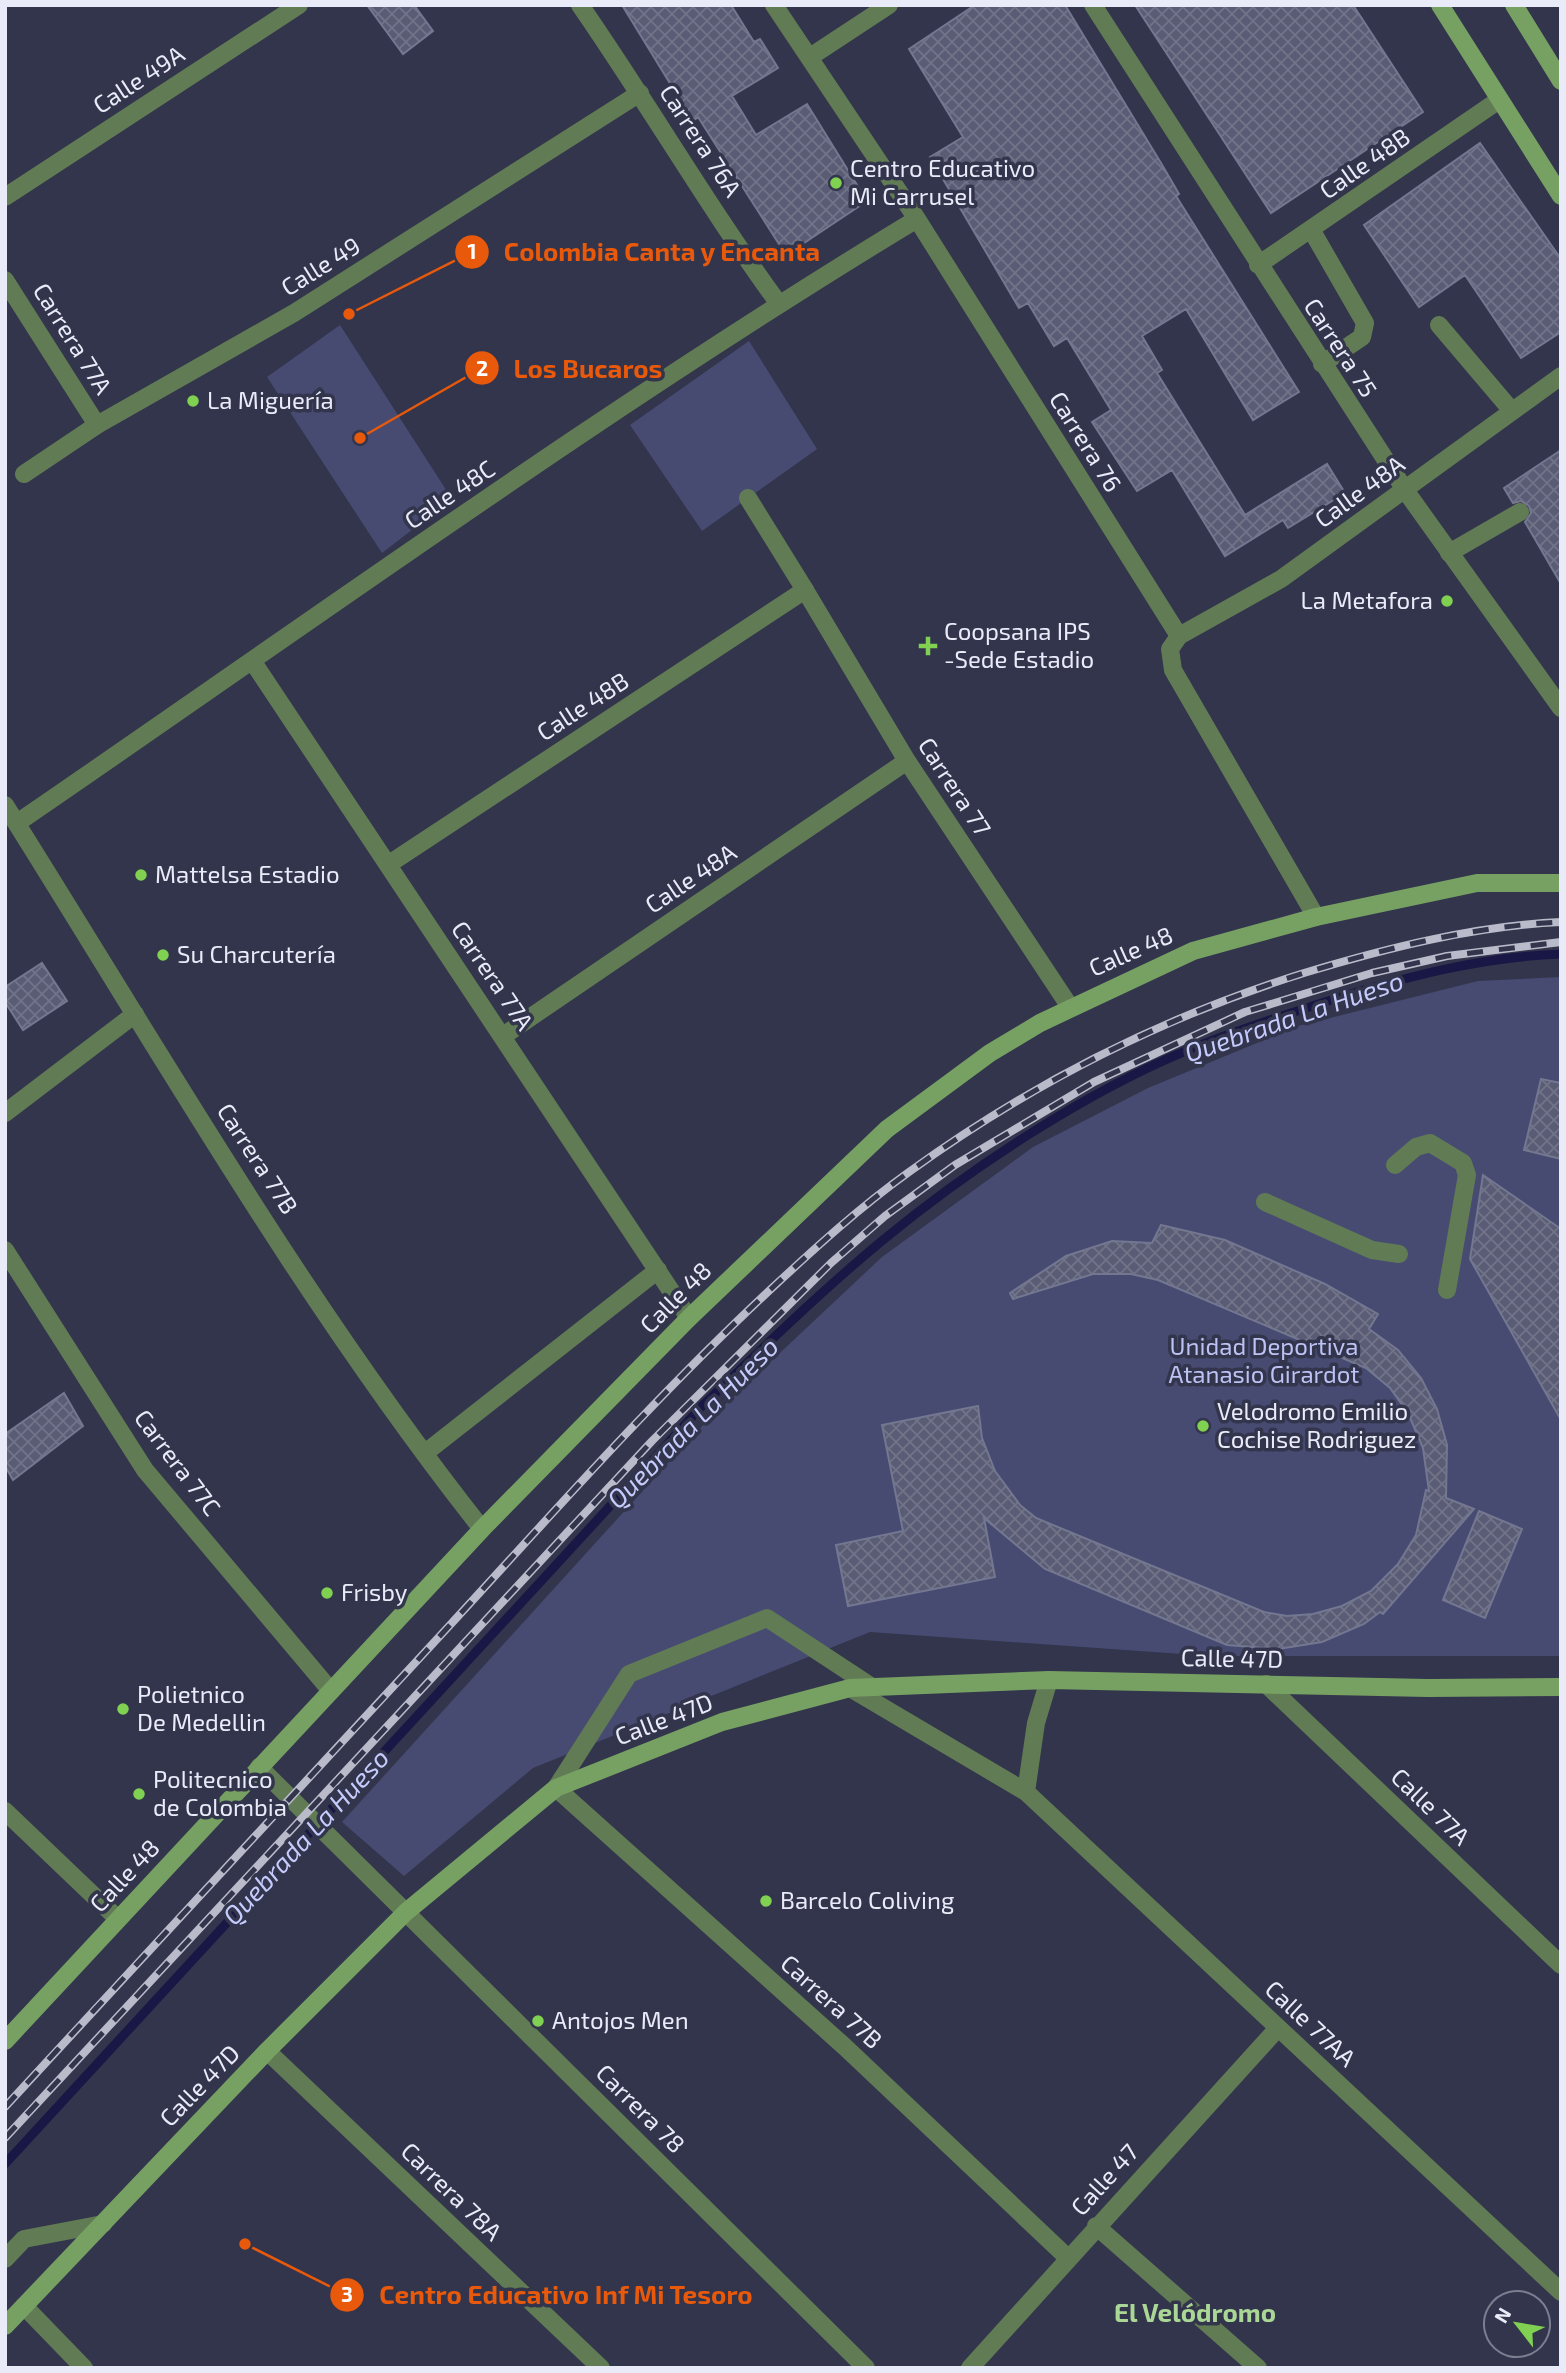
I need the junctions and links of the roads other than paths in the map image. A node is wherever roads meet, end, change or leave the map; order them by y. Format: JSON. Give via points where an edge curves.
{"nodes":[{"id":1,"x":299,"y":5,"type":"edge"},
{"id":2,"x":580,"y":5,"type":"edge"},
{"id":3,"x":774,"y":5,"type":"edge"},
{"id":4,"x":889,"y":5,"type":"edge"},
{"id":5,"x":1093,"y":5,"type":"edge"},
{"id":6,"x":1440,"y":5,"type":"edge"},
{"id":7,"x":1514,"y":5,"type":"edge"},
{"id":8,"x":810,"y":57,"type":"junction"},
{"id":9,"x":1561,"y":81,"type":"edge"},
{"id":10,"x":640,"y":93,"type":"junction"},
{"id":11,"x":1499,"y":100,"type":"junction"},
{"id":12,"x":1561,"y":196,"type":"edge"},
{"id":13,"x":5,"y":197,"type":"edge"},
{"id":14,"x":917,"y":219,"type":"junction"},
{"id":15,"x":1312,"y":231,"type":"junction"},
{"id":16,"x":1258,"y":265,"type":"junction"},
{"id":17,"x":5,"y":280,"type":"edge"},
{"id":18,"x":779,"y":304,"type":"junction"},
{"id":19,"x":1439,"y":325,"type":"dead end"},
{"id":20,"x":1322,"y":364,"type":"junction"},
{"id":21,"x":1561,"y":376,"type":"edge"},
{"id":22,"x":1512,"y":411,"type":"junction"},
{"id":23,"x":97,"y":425,"type":"junction"},
{"id":24,"x":24,"y":474,"type":"dead end"},
{"id":25,"x":1405,"y":490,"type":"junction"},
{"id":26,"x":748,"y":498,"type":"dead end"},
{"id":27,"x":1520,"y":512,"type":"dead end"},
{"id":28,"x":1449,"y":553,"type":"junction"},
{"id":29,"x":805,"y":590,"type":"junction"},
{"id":30,"x":1179,"y":636,"type":"junction"},
{"id":31,"x":253,"y":662,"type":"junction"},
{"id":32,"x":1561,"y":708,"type":"edge"},
{"id":33,"x":907,"y":761,"type":"junction"},
{"id":34,"x":5,"y":805,"type":"edge"},
{"id":35,"x":17,"y":823,"type":"junction"},
{"id":36,"x":388,"y":864,"type":"junction"},
{"id":37,"x":1561,"y":883,"type":"edge"},
{"id":38,"x":1316,"y":917,"type":"junction"},
{"id":39,"x":1070,"y":1007,"type":"junction"},
{"id":40,"x":135,"y":1014,"type":"junction"},
{"id":41,"x":503,"y":1036,"type":"junction"},
{"id":42,"x":5,"y":1113,"type":"edge"},
{"id":43,"x":1395,"y":1165,"type":"dead end"},
{"id":44,"x":1265,"y":1202,"type":"dead end"},
{"id":45,"x":5,"y":1250,"type":"edge"},
{"id":46,"x":1399,"y":1254,"type":"dead end"},
{"id":47,"x":659,"y":1270,"type":"junction"},
{"id":48,"x":1447,"y":1290,"type":"dead end"},
{"id":49,"x":689,"y":1318,"type":"junction"},
{"id":50,"x":425,"y":1453,"type":"junction"},
{"id":51,"x":482,"y":1529,"type":"junction"},
{"id":52,"x":1049,"y":1680,"type":"junction"},
{"id":53,"x":1266,"y":1684,"type":"junction"},
{"id":54,"x":872,"y":1687,"type":"junction"},
{"id":55,"x":1561,"y":1687,"type":"edge"},
{"id":56,"x":850,"y":1688,"type":"junction"},
{"id":57,"x":331,"y":1691,"type":"junction"},
{"id":58,"x":259,"y":1767,"type":"junction"},
{"id":59,"x":556,"y":1788,"type":"junction"},
{"id":60,"x":1026,"y":1793,"type":"junction"},
{"id":61,"x":5,"y":1811,"type":"edge"},
{"id":62,"x":406,"y":1912,"type":"junction"},
{"id":63,"x":118,"y":1919,"type":"junction"},
{"id":64,"x":1561,"y":1965,"type":"edge"},
{"id":65,"x":1278,"y":2028,"type":"junction"},
{"id":66,"x":5,"y":2041,"type":"edge"},
{"id":67,"x":267,"y":2051,"type":"junction"},
{"id":68,"x":103,"y":2224,"type":"junction"},
{"id":69,"x":1096,"y":2225,"type":"junction"},
{"id":70,"x":1068,"y":2258,"type":"junction"},
{"id":71,"x":5,"y":2259,"type":"edge"},
{"id":72,"x":1561,"y":2292,"type":"edge"},
{"id":73,"x":24,"y":2306,"type":"junction"},
{"id":74,"x":5,"y":2326,"type":"edge"},
{"id":75,"x":83,"y":2368,"type":"edge"},
{"id":76,"x":601,"y":2368,"type":"edge"},
{"id":77,"x":866,"y":2368,"type":"edge"},
{"id":78,"x":970,"y":2368,"type":"edge"},
{"id":79,"x":1258,"y":2368,"type":"edge"}],
"edges":[{"from":1,"to":13,"type":"street","name":"Calle 49A"},
{"from":2,"to":10,"type":"street","name":"Carrera 76A"},
{"from":3,"to":8,"type":"street","name":"Carrera 76"},
{"from":4,"to":8,"type":"street"},
{"from":5,"to":16,"type":"street","name":"Carrera 75"},
{"from":6,"to":11,"type":"main road"},
{"from":7,"to":9,"type":"main road"},
{"from":8,"to":14,"type":"street","name":"Carrera 76"},
{"from":10,"to":18,"type":"street","name":"Carrera 76A"},
{"from":10,"to":23,"type":"street","name":"Calle 49","via":[[294,313]]},
{"from":11,"to":12,"type":"main road"},
{"from":11,"to":15,"type":"street","name":"Calle 48B"},
{"from":14,"to":18,"type":"street","name":"Calle 48C"},
{"from":14,"to":30,"type":"street","name":"Carrera 76"},
{"from":15,"to":16,"type":"street","name":"Calle 48B"},
{"from":15,"to":20,"type":"street","via":[[1365,323],[1362,337]]},
{"from":16,"to":20,"type":"street","name":"Carrera 75"},
{"from":17,"to":23,"type":"street","name":"Carrera 77A"},
{"from":18,"to":31,"type":"street","name":"Calle 48C","via":[[664,378]]},
{"from":19,"to":22,"type":"street"},
{"from":20,"to":25,"type":"street","name":"Carrera 75"},
{"from":21,"to":22,"type":"street","name":"Calle 48A"},
{"from":22,"to":25,"type":"street","name":"Calle 48A"},
{"from":23,"to":24,"type":"street","name":"Calle 49"},
{"from":25,"to":28,"type":"street","name":"Carrera 75"},
{"from":25,"to":30,"type":"street","name":"Calle 48A","via":[[1281,579]]},
{"from":26,"to":29,"type":"street","name":"Carrera 77"},
{"from":27,"to":28,"type":"street"},
{"from":28,"to":32,"type":"street","name":"Carrera 75"},
{"from":29,"to":33,"type":"street","name":"Carrera 77"},
{"from":29,"to":36,"type":"street","name":"Calle 48B"},
{"from":30,"to":38,"type":"street","via":[[1170,649],[1173,670]]},
{"from":31,"to":35,"type":"street","name":"Calle 48C"},
{"from":31,"to":36,"type":"street","name":"Carrera 77A"},
{"from":33,"to":39,"type":"street","name":"Carrera 77"},
{"from":33,"to":41,"type":"street","name":"Calle 48A"},
{"from":34,"to":35,"type":"street","name":"Carrera 77B"},
{"from":35,"to":40,"type":"street","name":"Carrera 77B"},
{"from":36,"to":41,"type":"street","name":"Carrera 77A"},
{"from":37,"to":38,"type":"main road","name":"Calle 48","via":[[1477,883]]},
{"from":38,"to":39,"type":"main road","name":"Calle 48","via":[[1193,951]]},
{"from":39,"to":49,"type":"main road","name":"Calle 48","via":[[989,1054],[887,1129]]},
{"from":40,"to":42,"type":"street"},
{"from":40,"to":50,"type":"street","name":"Carrera 77B","via":[[316,1297]]},
{"from":41,"to":47,"type":"street","name":"Carrera 77A"},
{"from":43,"to":48,"type":"street","via":[[1416,1147],[1430,1143],[1463,1163],[1467,1175]]},
{"from":44,"to":46,"type":"street","via":[[1372,1250]]},
{"from":45,"to":57,"type":"street","name":"Carrera 77C","via":[[145,1470]]},
{"from":47,"to":49,"type":"street","name":"Carrera 77A"},
{"from":47,"to":50,"type":"street","name":"Calle 48"},
{"from":49,"to":51,"type":"main road","name":"Calle 48"},
{"from":50,"to":51,"type":"street","name":"Carrera 77B"},
{"from":51,"to":57,"type":"main road","name":"Calle 48"},
{"from":52,"to":53,"type":"main road","name":"Calle 47D"},
{"from":52,"to":54,"type":"main road","name":"Calle 47D"},
{"from":52,"to":60,"type":"street","via":[[1036,1723]]},
{"from":53,"to":55,"type":"main road","name":"Calle 47D"},
{"from":53,"to":64,"type":"street","name":"Calle 77A"},
{"from":54,"to":56,"type":"main road","name":"Calle 47D"},
{"from":54,"to":59,"type":"street","via":[[767,1618],[629,1674]]},
{"from":56,"to":59,"type":"main road","name":"Calle 47D","via":[[722,1723]]},
{"from":56,"to":60,"type":"street","name":"Calle 77AA"},
{"from":57,"to":58,"type":"main road","name":"Calle 48"},
{"from":58,"to":62,"type":"street","name":"Carrera 78"},
{"from":58,"to":63,"type":"main road","name":"Calle 48"},
{"from":59,"to":62,"type":"main road","name":"Calle 47D"},
{"from":59,"to":70,"type":"street","name":"Carrera 77B","via":[[845,2047]]},
{"from":60,"to":65,"type":"street","name":"Calle 77AA"},
{"from":61,"to":63,"type":"street"},
{"from":62,"to":67,"type":"main road","name":"Calle 47D"},
{"from":62,"to":77,"type":"street","name":"Carrera 78"},
{"from":63,"to":66,"type":"main road","name":"Calle 48"},
{"from":65,"to":69,"type":"street","name":"Calle 47"},
{"from":65,"to":72,"type":"street","name":"Calle 77AA"},
{"from":67,"to":68,"type":"main road","name":"Calle 47D"},
{"from":67,"to":76,"type":"street","name":"Carrera 78A"},
{"from":68,"to":71,"type":"street","via":[[24,2239]]},
{"from":68,"to":73,"type":"main road","name":"Calle 47D"},
{"from":69,"to":70,"type":"street","name":"Calle 47"},
{"from":69,"to":79,"type":"street"},
{"from":70,"to":78,"type":"street","name":"Calle 47"},
{"from":73,"to":74,"type":"main road","name":"Calle 47D"},
{"from":73,"to":75,"type":"street"}]}
